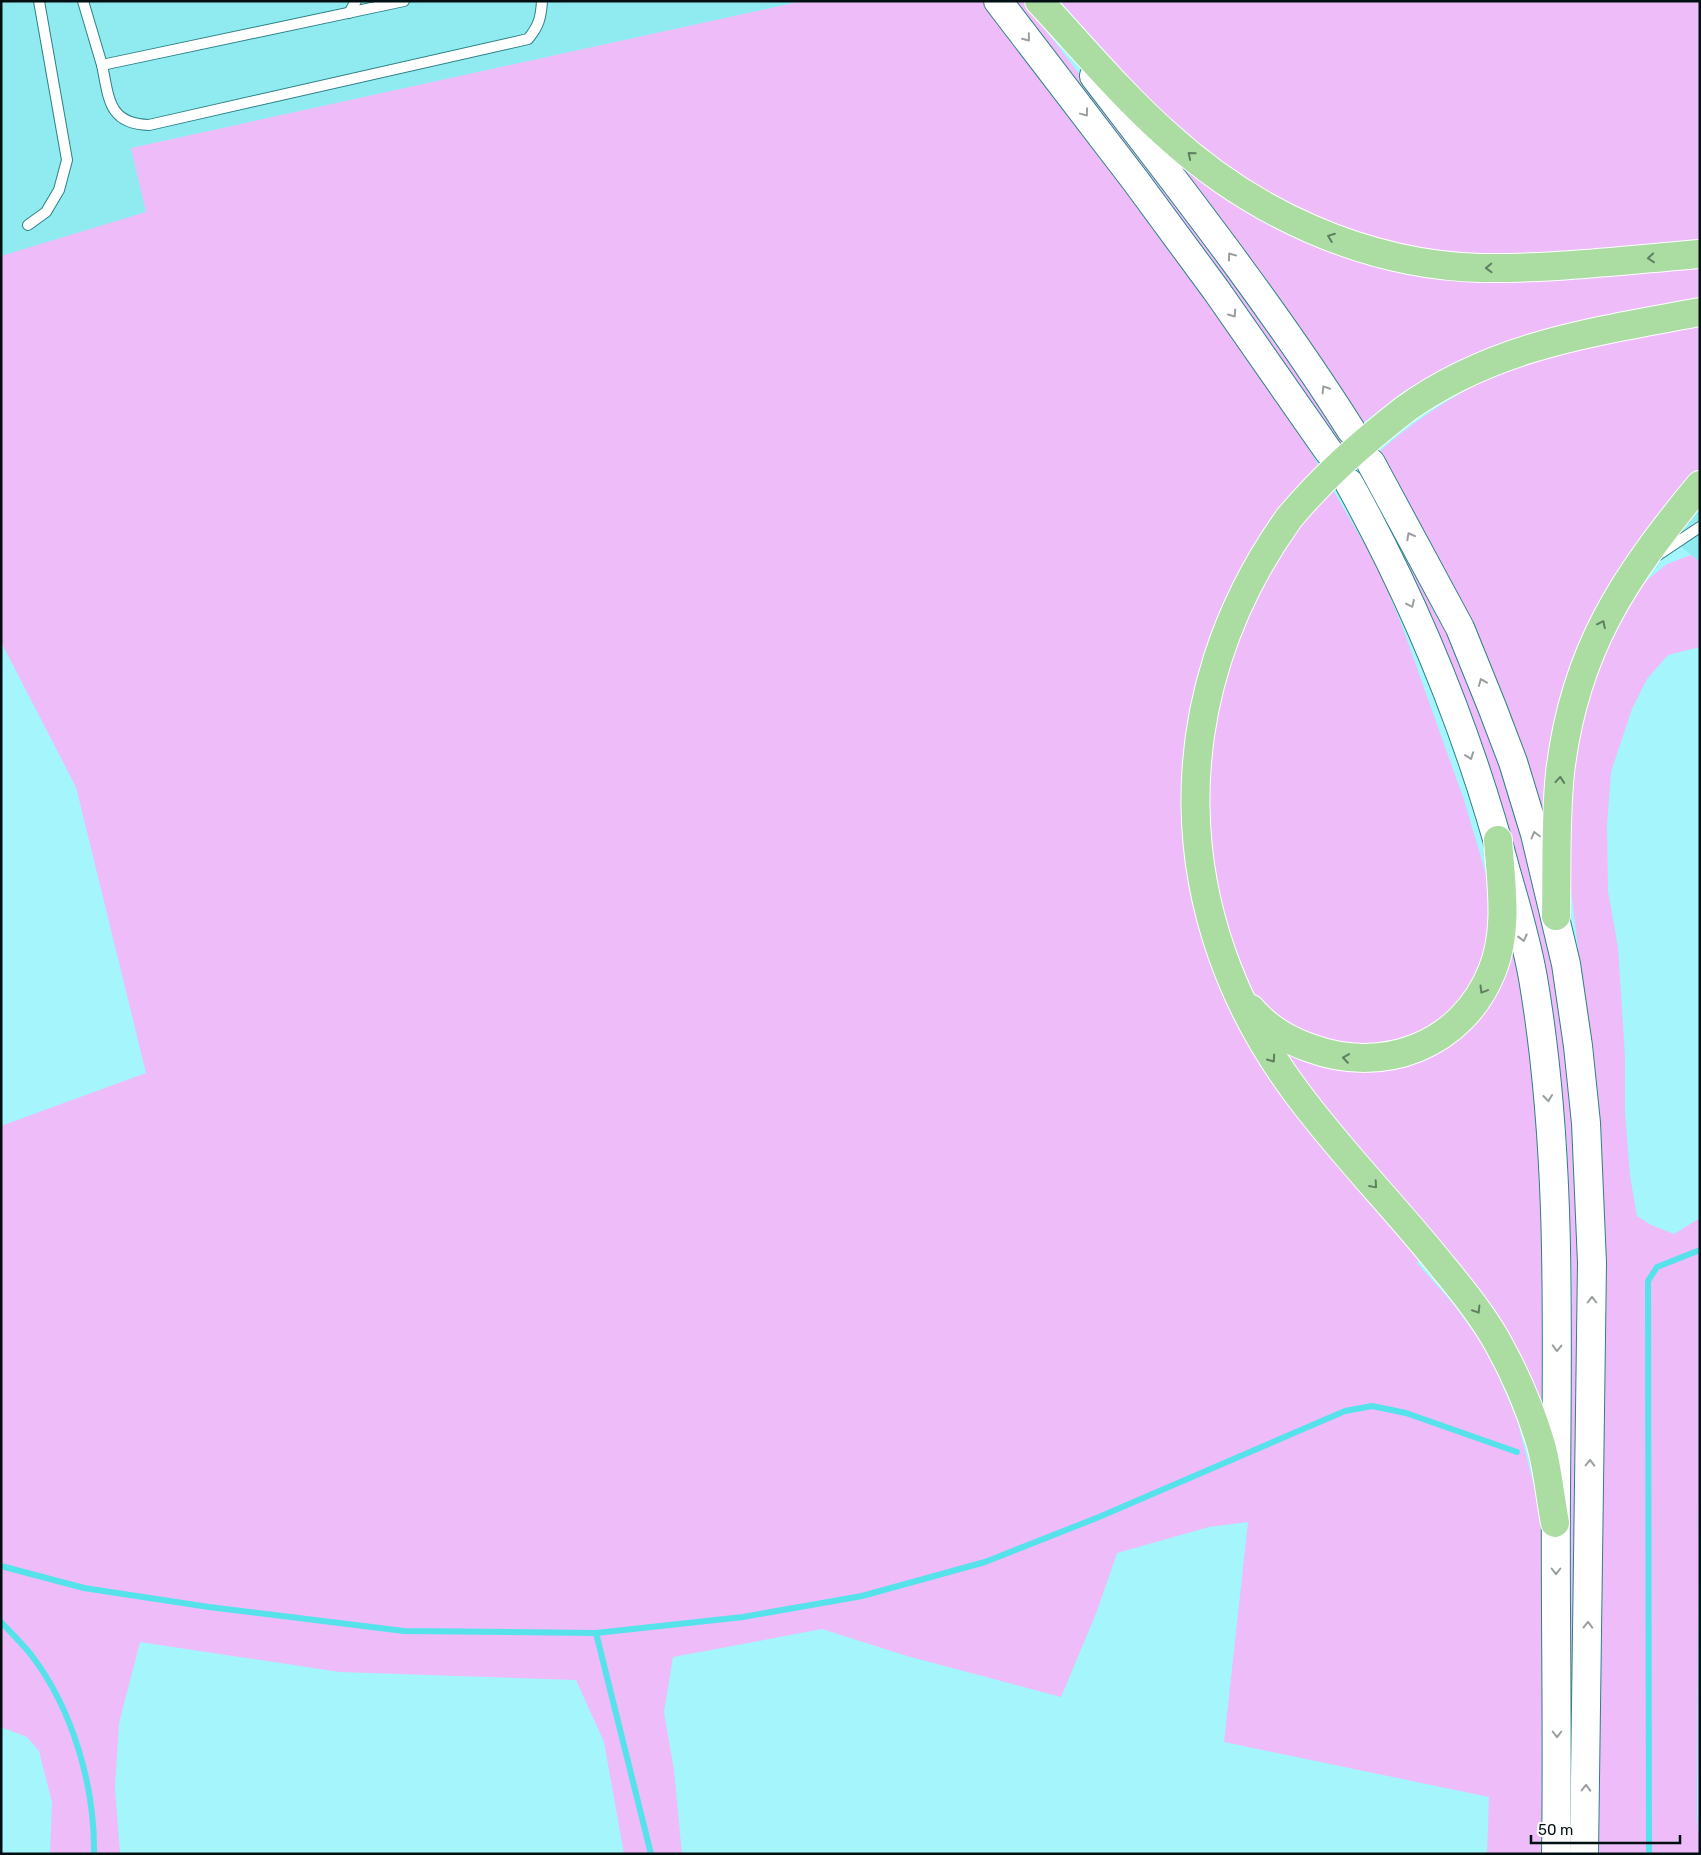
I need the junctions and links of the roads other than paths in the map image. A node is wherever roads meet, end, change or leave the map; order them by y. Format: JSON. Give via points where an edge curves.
{"nodes":[{"id":1,"x":39,"y":1,"type":"edge"},
{"id":2,"x":83,"y":1,"type":"edge"},
{"id":3,"x":356,"y":1,"type":"edge"},
{"id":4,"x":404,"y":1,"type":"edge"},
{"id":5,"x":542,"y":1,"type":"edge"},
{"id":6,"x":998,"y":1,"type":"edge"},
{"id":7,"x":1038,"y":1,"type":"edge"},
{"id":8,"x":349,"y":13,"type":"junction"},
{"id":9,"x":102,"y":65,"type":"junction"},
{"id":10,"x":28,"y":225,"type":"dead end"},
{"id":11,"x":1700,"y":254,"type":"edge"},
{"id":12,"x":1700,"y":312,"type":"edge"},
{"id":13,"x":1351,"y":430,"type":"dead end"},
{"id":14,"x":1328,"y":452,"type":"dead end"},
{"id":15,"x":1371,"y":463,"type":"dead end"},
{"id":16,"x":1349,"y":483,"type":"dead end"},
{"id":17,"x":1700,"y":485,"type":"edge"},
{"id":18,"x":1700,"y":527,"type":"edge"},
{"id":19,"x":1632,"y":573,"type":"junction"},
{"id":20,"x":1498,"y":840,"type":"junction"},
{"id":21,"x":1556,"y":916,"type":"junction"},
{"id":22,"x":1234,"y":984,"type":"junction"},
{"id":23,"x":1555,"y":1523,"type":"junction"},
{"id":24,"x":1556,"y":1854,"type":"edge"},
{"id":25,"x":1584,"y":1854,"type":"edge"}],
"edges":[{"from":1,"to":10,"type":"lane","via":[[67,160],[59,190],[46,212]]},
{"from":2,"to":9,"type":"lane"},
{"from":3,"to":8,"type":"lane"},
{"from":4,"to":8,"type":"lane"},
{"from":5,"to":9,"type":"lane","via":[[542,17],[528,38],[149,125],[135,125],[121,119],[112,110]]},
{"from":6,"to":14,"type":"street","one_way":true,"via":[[1136,180]]},
{"from":11,"to":7,"type":"main road","one_way":true,"via":[[1480,268],[1398,259],[1362,250],[1260,204],[1208,169],[1167,136]]},
{"from":13,"to":7,"type":"street","one_way":true,"via":[[1312,368],[1202,216]]},
{"from":8,"to":9,"type":"lane"},
{"from":12,"to":22,"type":"main road","bridge":true,"via":[[1564,338],[1510,354],[1434,388],[1349,454],[1317,484],[1268,548],[1234,613],[1208,688],[1200,724],[1198,850],[1217,945]]},
{"from":21,"to":15,"type":"street","one_way":true,"via":[[1513,762],[1463,636]]},
{"from":16,"to":20,"type":"street","one_way":true,"via":[[1382,542],[1415,612],[1474,765]]},
{"from":17,"to":19,"type":"main road"},
{"from":18,"to":19,"type":"lane"},
{"from":21,"to":19,"type":"main road","one_way":true,"via":[[1559,782],[1571,712],[1591,649]]},
{"from":20,"to":22,"type":"main road","one_way":true,"via":[[1503,906],[1498,956],[1483,991],[1473,1004],[1426,1045],[1389,1057],[1366,1060],[1345,1059],[1321,1052],[1282,1036],[1265,1024]]},
{"from":20,"to":23,"type":"street","one_way":true,"via":[[1532,974],[1550,1122],[1558,1317]]},
{"from":25,"to":21,"type":"street","one_way":true,"via":[[1592,1263],[1586,1123],[1566,964]]},
{"from":22,"to":23,"type":"main road","one_way":true,"via":[[1246,1015],[1268,1053],[1298,1094],[1473,1303],[1498,1344],[1522,1392],[1541,1445]]},
{"from":23,"to":24,"type":"street","one_way":true}]}
